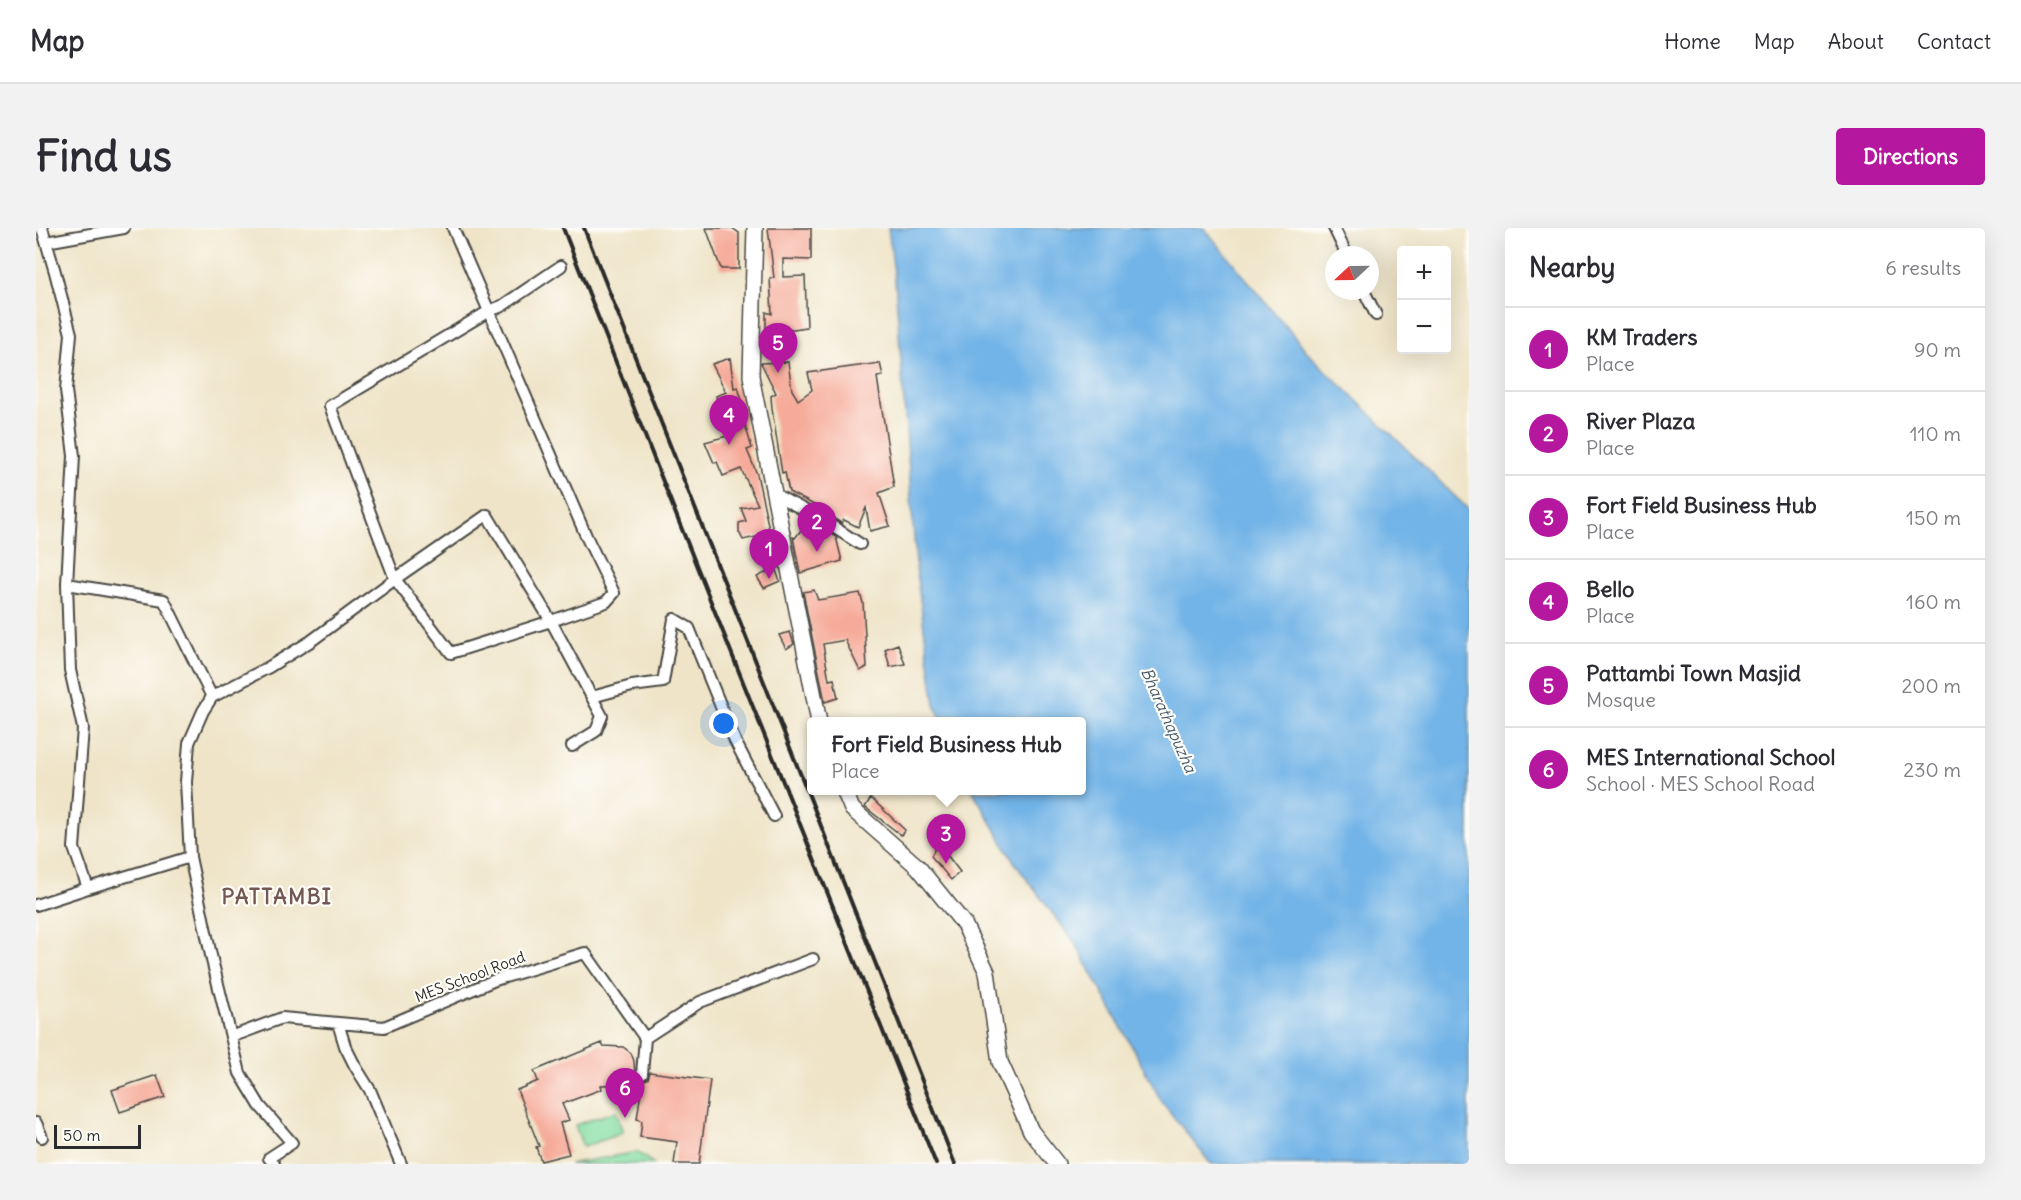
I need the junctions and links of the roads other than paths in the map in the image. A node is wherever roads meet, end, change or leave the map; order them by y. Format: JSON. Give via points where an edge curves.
{"nodes":[{"id":1,"x":42,"y":228,"type":"edge"},
{"id":2,"x":124,"y":228,"type":"edge"},
{"id":3,"x":453,"y":228,"type":"edge"},
{"id":4,"x":754,"y":228,"type":"edge"},
{"id":5,"x":1334,"y":228,"type":"edge"},
{"id":6,"x":46,"y":242,"type":"junction"},
{"id":7,"x":1343,"y":246,"type":"edge"},
{"id":8,"x":561,"y":266,"type":"dead end"},
{"id":9,"x":1368,"y":300,"type":"edge"},
{"id":10,"x":489,"y":311,"type":"junction"},
{"id":11,"x":1376,"y":315,"type":"dead end"},
{"id":12,"x":774,"y":494,"type":"junction"},
{"id":13,"x":860,"y":544,"type":"dead end"},
{"id":14,"x":395,"y":579,"type":"junction"},
{"id":15,"x":67,"y":584,"type":"junction"},
{"id":16,"x":551,"y":621,"type":"junction"},
{"id":17,"x":212,"y":697,"type":"junction"},
{"id":18,"x":592,"y":697,"type":"junction"},
{"id":19,"x":818,"y":717,"type":"edge"},
{"id":20,"x":572,"y":746,"type":"dead end"},
{"id":21,"x":846,"y":795,"type":"edge"},
{"id":22,"x":774,"y":816,"type":"dead end"},
{"id":23,"x":190,"y":857,"type":"junction"},
{"id":24,"x":88,"y":888,"type":"junction"},
{"id":25,"x":36,"y":905,"type":"edge"},
{"id":26,"x":813,"y":959,"type":"dead end"},
{"id":27,"x":338,"y":1023,"type":"junction"},
{"id":28,"x":231,"y":1037,"type":"junction"},
{"id":29,"x":645,"y":1038,"type":"junction"},
{"id":30,"x":642,"y":1074,"type":"dead end"},
{"id":31,"x":36,"y":1123,"type":"edge"},
{"id":32,"x":42,"y":1137,"type":"dead end"},
{"id":33,"x":274,"y":1164,"type":"edge"},
{"id":34,"x":401,"y":1164,"type":"edge"},
{"id":35,"x":1057,"y":1164,"type":"edge"}],
"edges":[{"from":1,"to":6,"type":"street"},
{"from":2,"to":6,"type":"street"},
{"from":3,"to":10,"type":"street"},
{"from":4,"to":12,"type":"main road","via":[[751,376]]},
{"from":5,"to":7,"type":"street"},
{"from":6,"to":15,"type":"street","via":[[71,334],[66,390],[74,456]]},
{"from":8,"to":10,"type":"street"},
{"from":9,"to":11,"type":"street"},
{"from":10,"to":14,"type":"street","via":[[330,406]]},
{"from":10,"to":16,"type":"street","via":[[614,593],[606,602]]},
{"from":12,"to":13,"type":"street"},
{"from":12,"to":19,"type":"main road"},
{"from":14,"to":16,"type":"street","via":[[450,653]]},
{"from":14,"to":16,"type":"street","via":[[487,515]]},
{"from":14,"to":17,"type":"street","via":[[311,641]]},
{"from":15,"to":17,"type":"street","via":[[164,600]]},
{"from":15,"to":24,"type":"street","via":[[70,670],[83,728],[74,848]]},
{"from":16,"to":18,"type":"street"},
{"from":17,"to":23,"type":"street","via":[[189,743],[186,782]]},
{"from":18,"to":20,"type":"street","via":[[602,716],[599,724],[596,731]]},
{"from":18,"to":22,"type":"street","via":[[663,682],[674,620],[689,628],[735,741]]},
{"from":21,"to":35,"type":"main road","via":[[852,809],[918,867],[964,924],[987,972],[1000,1062],[1031,1131]]},
{"from":23,"to":24,"type":"street"},
{"from":23,"to":28,"type":"street"},
{"from":24,"to":25,"type":"street"},
{"from":26,"to":29,"type":"street","via":[[700,1002]]},
{"from":27,"to":28,"type":"street","name":"MES School Road","via":[[282,1018]]},
{"from":27,"to":29,"type":"street","name":"MES School Road","via":[[384,1028],[495,980],[585,953]]},
{"from":27,"to":34,"type":"street"},
{"from":28,"to":33,"type":"street","via":[[240,1073],[260,1106],[292,1143],[269,1158]]},
{"from":29,"to":30,"type":"street"},
{"from":31,"to":32,"type":"street"}]}
